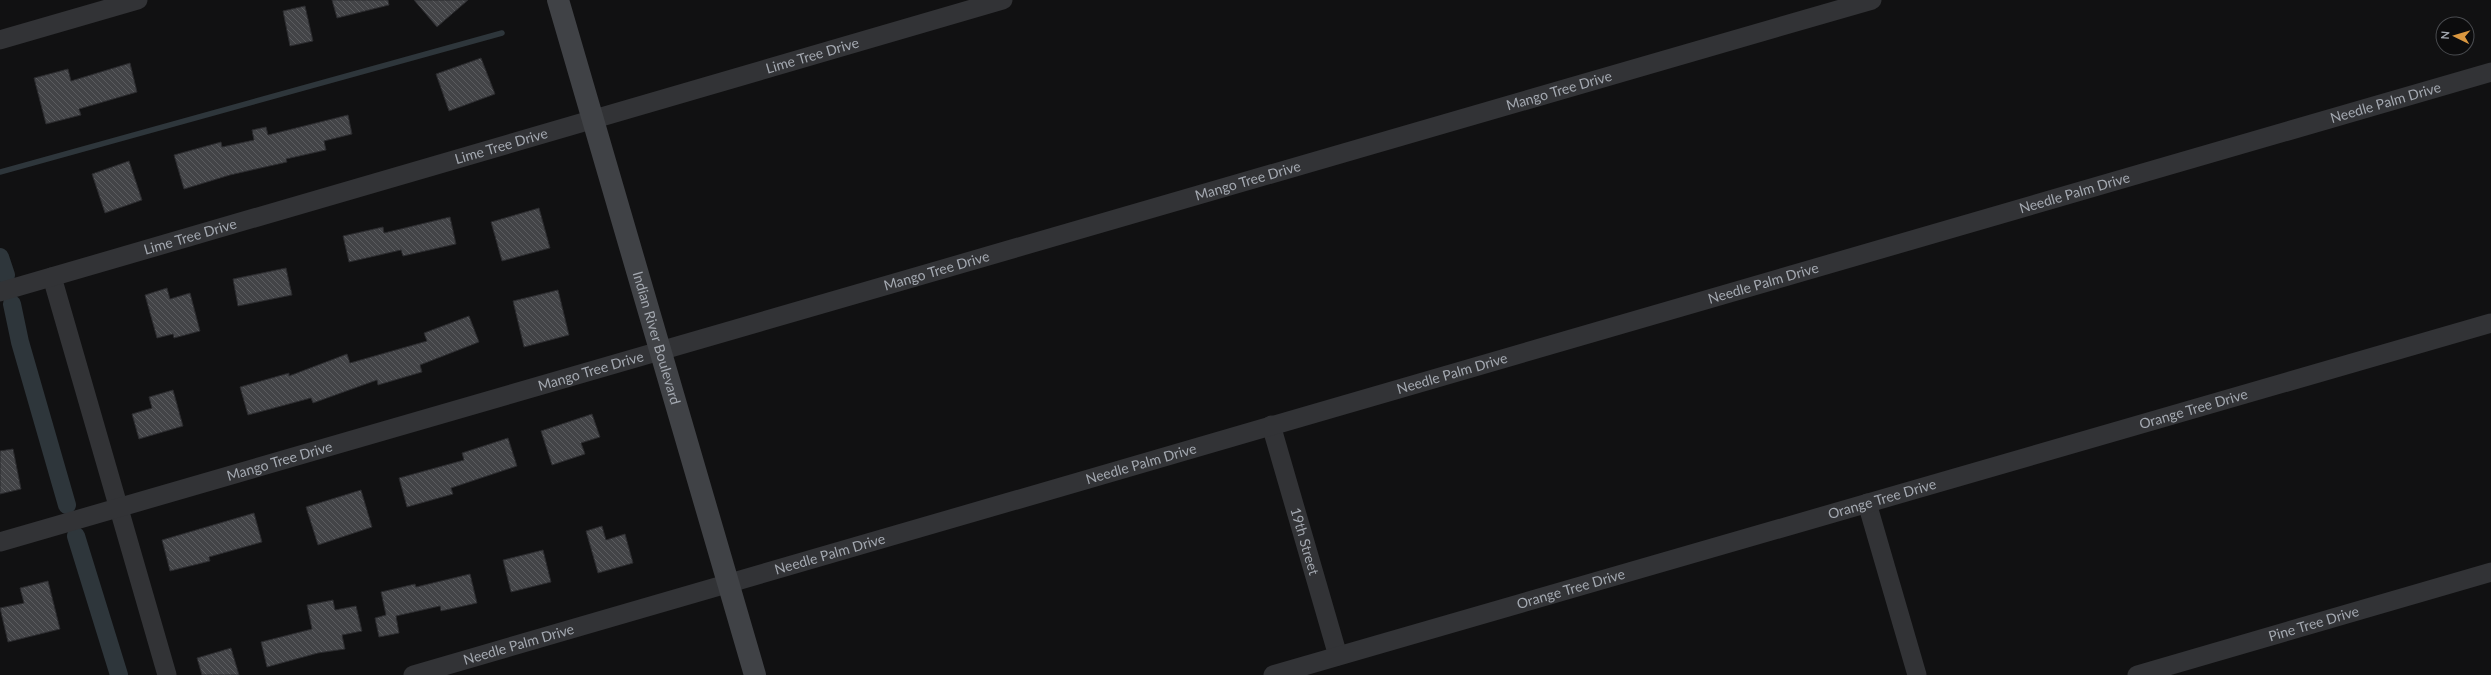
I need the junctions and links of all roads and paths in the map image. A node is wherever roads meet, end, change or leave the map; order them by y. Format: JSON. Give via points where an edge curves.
{"nodes":[{"id":1,"x":138,"y":0,"type":"edge"},
{"id":2,"x":558,"y":0,"type":"edge"},
{"id":3,"x":1003,"y":0,"type":"edge"},
{"id":4,"x":1872,"y":0,"type":"edge"},
{"id":5,"x":0,"y":40,"type":"edge"},
{"id":6,"x":2491,"y":72,"type":"edge"},
{"id":7,"x":593,"y":119,"type":"junction"},
{"id":8,"x":52,"y":277,"type":"junction"},
{"id":9,"x":0,"y":292,"type":"edge"},
{"id":10,"x":2491,"y":323,"type":"edge"},
{"id":11,"x":660,"y":350,"type":"junction"},
{"id":12,"x":1271,"y":425,"type":"junction"},
{"id":13,"x":1867,"y":504,"type":"junction"},
{"id":14,"x":119,"y":507,"type":"junction"},
{"id":15,"x":0,"y":542,"type":"edge"},
{"id":16,"x":2491,"y":572,"type":"edge"},
{"id":17,"x":728,"y":582,"type":"junction"},
{"id":18,"x":1338,"y":656,"type":"junction"},
{"id":19,"x":167,"y":675,"type":"edge"},
{"id":20,"x":413,"y":675,"type":"edge"},
{"id":21,"x":755,"y":675,"type":"edge"},
{"id":22,"x":1273,"y":675,"type":"edge"},
{"id":23,"x":1916,"y":675,"type":"edge"},
{"id":24,"x":2137,"y":675,"type":"edge"}],
"edges":[{"from":1,"to":5,"type":"street"},
{"from":2,"to":7,"type":"main road","name":"Indian River Boulevard"},
{"from":3,"to":7,"type":"street","name":"Lime Tree Drive"},
{"from":4,"to":11,"type":"street","name":"Mango Tree Drive"},
{"from":6,"to":12,"type":"street","name":"Needle Palm Drive"},
{"from":7,"to":8,"type":"street","name":"Lime Tree Drive"},
{"from":7,"to":11,"type":"main road","name":"Indian River Boulevard"},
{"from":8,"to":9,"type":"street","name":"Lime Tree Drive"},
{"from":8,"to":14,"type":"street"},
{"from":10,"to":13,"type":"street","name":"Orange Tree Drive"},
{"from":11,"to":14,"type":"street","name":"Mango Tree Drive"},
{"from":11,"to":17,"type":"main road","name":"Indian River Boulevard"},
{"from":12,"to":17,"type":"street","name":"Needle Palm Drive"},
{"from":12,"to":18,"type":"street","name":"19th Street"},
{"from":13,"to":18,"type":"street","name":"Orange Tree Drive"},
{"from":13,"to":23,"type":"street"},
{"from":14,"to":15,"type":"street","name":"Mango Tree Drive"},
{"from":14,"to":19,"type":"street"},
{"from":16,"to":24,"type":"street","name":"Pine Tree Drive"},
{"from":17,"to":20,"type":"street","name":"Needle Palm Drive"},
{"from":17,"to":21,"type":"main road","name":"Indian River Boulevard"},
{"from":18,"to":22,"type":"street","name":"Orange Tree Drive"}]}
